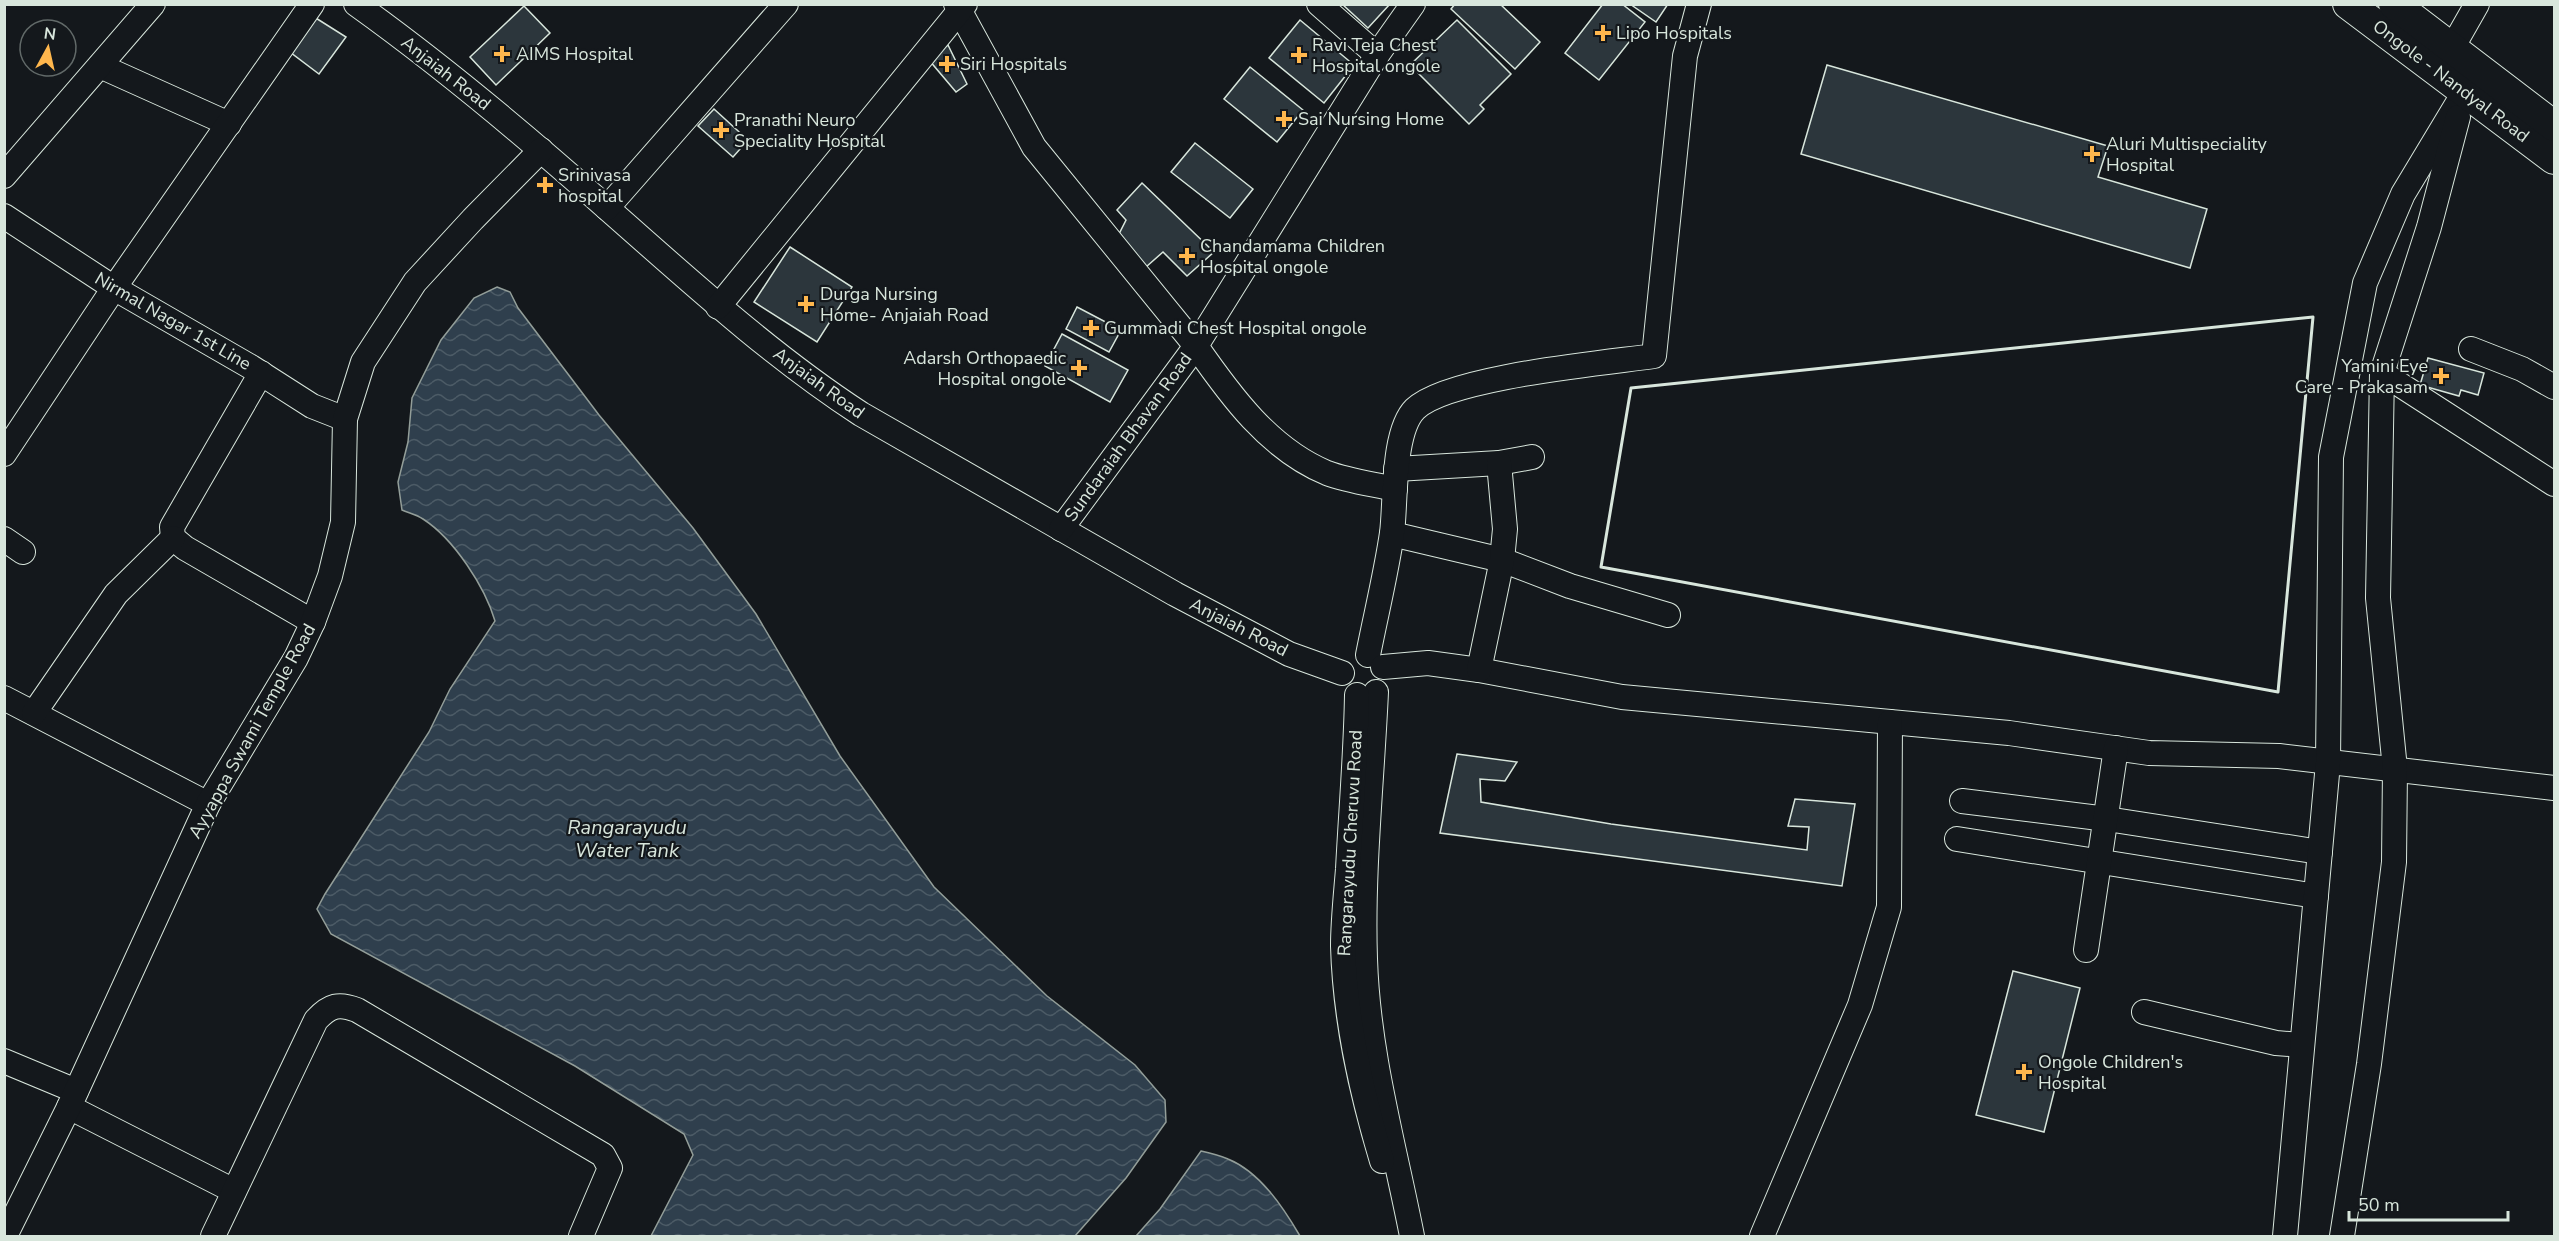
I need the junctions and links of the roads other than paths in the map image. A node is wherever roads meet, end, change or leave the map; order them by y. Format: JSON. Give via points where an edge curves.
{"nodes":[{"id":1,"x":153,"y":4,"type":"edge"},
{"id":2,"x":312,"y":4,"type":"edge"},
{"id":3,"x":356,"y":4,"type":"edge"},
{"id":4,"x":786,"y":4,"type":"edge"},
{"id":5,"x":1318,"y":4,"type":"edge"},
{"id":6,"x":1413,"y":4,"type":"edge"},
{"id":7,"x":1700,"y":4,"type":"edge"},
{"id":8,"x":2348,"y":4,"type":"edge"},
{"id":9,"x":2394,"y":4,"type":"edge"},
{"id":10,"x":2477,"y":4,"type":"edge"},
{"id":11,"x":960,"y":7,"type":"edge"},
{"id":12,"x":1377,"y":55,"type":"junction"},
{"id":13,"x":2445,"y":59,"type":"junction"},
{"id":14,"x":100,"y":66,"type":"junction"},
{"id":15,"x":2473,"y":80,"type":"junction"},
{"id":16,"x":229,"y":124,"type":"junction"},
{"id":17,"x":2554,"y":126,"type":"edge"},
{"id":18,"x":541,"y":150,"type":"junction"},
{"id":19,"x":2554,"y":159,"type":"edge"},
{"id":20,"x":4,"y":176,"type":"edge"},
{"id":21,"x":608,"y":208,"type":"junction"},
{"id":22,"x":4,"y":216,"type":"edge"},
{"id":23,"x":114,"y":288,"type":"junction"},
{"id":24,"x":718,"y":307,"type":"junction"},
{"id":25,"x":1196,"y":346,"type":"junction"},
{"id":26,"x":2471,"y":349,"type":"dead end"},
{"id":27,"x":261,"y":373,"type":"junction"},
{"id":28,"x":2382,"y":373,"type":"junction"},
{"id":29,"x":2554,"y":387,"type":"edge"},
{"id":30,"x":345,"y":418,"type":"junction"},
{"id":31,"x":4,"y":454,"type":"edge"},
{"id":32,"x":1532,"y":457,"type":"dead end"},
{"id":33,"x":1499,"y":463,"type":"junction"},
{"id":34,"x":1395,"y":479,"type":"junction"},
{"id":35,"x":2554,"y":484,"type":"edge"},
{"id":36,"x":1061,"y":529,"type":"junction"},
{"id":37,"x":1392,"y":534,"type":"junction"},
{"id":38,"x":173,"y":538,"type":"junction"},
{"id":39,"x":1502,"y":560,"type":"junction"},
{"id":40,"x":1668,"y":615,"type":"dead end"},
{"id":41,"x":313,"y":622,"type":"junction"},
{"id":42,"x":1375,"y":661,"type":"junction"},
{"id":43,"x":1479,"y":670,"type":"junction"},
{"id":44,"x":1342,"y":673,"type":"junction"},
{"id":45,"x":1366,"y":694,"type":"junction"},
{"id":46,"x":4,"y":698,"type":"edge"},
{"id":47,"x":34,"y":713,"type":"junction"},
{"id":48,"x":1890,"y":722,"type":"junction"},
{"id":49,"x":2116,"y":748,"type":"junction"},
{"id":50,"x":2328,"y":763,"type":"junction"},
{"id":51,"x":2395,"y":770,"type":"junction"},
{"id":52,"x":2554,"y":788,"type":"edge"},
{"id":53,"x":1962,"y":801,"type":"dead end"},
{"id":54,"x":208,"y":804,"type":"junction"},
{"id":55,"x":2107,"y":819,"type":"junction"},
{"id":56,"x":1957,"y":839,"type":"dead end"},
{"id":57,"x":2320,"y":852,"type":"junction"},
{"id":58,"x":2100,"y":861,"type":"junction"},
{"id":59,"x":2316,"y":896,"type":"junction"},
{"id":60,"x":2086,"y":950,"type":"dead end"},
{"id":61,"x":2144,"y":1012,"type":"dead end"},
{"id":62,"x":2302,"y":1045,"type":"junction"},
{"id":63,"x":4,"y":1060,"type":"edge"},
{"id":64,"x":73,"y":1099,"type":"junction"},
{"id":65,"x":234,"y":1191,"type":"junction"},
{"id":66,"x":5,"y":1236,"type":"edge"},
{"id":67,"x":213,"y":1236,"type":"edge"},
{"id":68,"x":581,"y":1236,"type":"edge"},
{"id":69,"x":1399,"y":1236,"type":"edge"},
{"id":70,"x":1412,"y":1236,"type":"edge"},
{"id":71,"x":1762,"y":1236,"type":"edge"},
{"id":72,"x":2285,"y":1236,"type":"edge"},
{"id":73,"x":2342,"y":1236,"type":"edge"}],
"edges":[{"from":1,"to":14,"type":"street"},
{"from":2,"to":16,"type":"street"},
{"from":3,"to":18,"type":"street","name":"Anjaiah Road","via":[[455,78]]},
{"from":4,"to":21,"type":"street"},
{"from":5,"to":12,"type":"street"},
{"from":6,"to":12,"type":"street","name":"Sundaraiah Bhavan Road"},
{"from":7,"to":34,"type":"street","via":[[1685,56],[1654,356],[1483,381],[1437,395],[1414,410],[1405,426]]},
{"from":8,"to":13,"type":"main road","name":"Ongole - Nandyal Road"},
{"from":9,"to":13,"type":"main road","name":"Ongole - Nandyal Road"},
{"from":10,"to":13,"type":"street"},
{"from":11,"to":24,"type":"street"},
{"from":11,"to":25,"type":"street","via":[[1034,147]]},
{"from":12,"to":25,"type":"street","name":"Sundaraiah Bhavan Road"},
{"from":13,"to":15,"type":"main road","name":"Ongole - Nandyal Road"},
{"from":14,"to":16,"type":"street"},
{"from":14,"to":20,"type":"street"},
{"from":15,"to":17,"type":"main road","name":"Ongole - Nandyal Road"},
{"from":15,"to":19,"type":"main road","name":"Ongole - Nandyal Road"},
{"from":15,"to":28,"type":"street"},
{"from":15,"to":50,"type":"street","via":[[2403,194],[2365,283],[2349,356],[2331,457]]},
{"from":16,"to":23,"type":"street"},
{"from":18,"to":21,"type":"street","name":"Anjaiah Road"},
{"from":18,"to":30,"type":"street","name":"Ayyappa Swami Temple Road","via":[[415,282],[363,362]]},
{"from":21,"to":24,"type":"street","name":"Anjaiah Road"},
{"from":22,"to":23,"type":"street","name":"Nirmal Nagar 1st Line"},
{"from":23,"to":27,"type":"street","name":"Nirmal Nagar 1st Line"},
{"from":23,"to":31,"type":"street"},
{"from":24,"to":36,"type":"street","name":"Anjaiah Road","via":[[825,391]]},
{"from":25,"to":34,"type":"street","via":[[1247,413],[1283,448],[1328,473]]},
{"from":25,"to":36,"type":"street","name":"Sundaraiah Bhavan Road"},
{"from":26,"to":29,"type":"street","via":[[2522,369]]},
{"from":27,"to":30,"type":"street","name":"Nirmal Nagar 1st Line","via":[[312,406]]},
{"from":27,"to":38,"type":"street","via":[[172,526]]},
{"from":28,"to":35,"type":"street"},
{"from":28,"to":51,"type":"street","via":[[2378,598]]},
{"from":30,"to":41,"type":"street","name":"Ayyappa Swami Temple Road","via":[[344,522]]},
{"from":32,"to":33,"type":"street"},
{"from":33,"to":34,"type":"street"},
{"from":33,"to":39,"type":"street","via":[[1505,530]]},
{"from":34,"to":37,"type":"street"},
{"from":36,"to":44,"type":"street","name":"Anjaiah Road","via":[[1289,654]]},
{"from":37,"to":39,"type":"street"},
{"from":37,"to":42,"type":"street"},
{"from":38,"to":41,"type":"street"},
{"from":38,"to":47,"type":"street","via":[[116,594]]},
{"from":39,"to":40,"type":"street","via":[[1570,586]]},
{"from":39,"to":43,"type":"street"},
{"from":41,"to":54,"type":"street","name":"Ayyappa Swami Temple Road","via":[[296,658]]},
{"from":42,"to":43,"type":"street"},
{"from":42,"to":44,"type":"street","via":[[1359,654],[1344,665]]},
{"from":42,"to":45,"type":"street","via":[[1384,681]]},
{"from":43,"to":48,"type":"street","via":[[1622,697]]},
{"from":44,"to":45,"type":"street","via":[[1348,691]]},
{"from":45,"to":69,"type":"street","name":"Rangarayudu Cheruvu Road","via":[[1356,749],[1343,945],[1348,1010],[1369,1117]]},
{"from":45,"to":70,"type":"street","via":[[1365,960],[1374,1061]]},
{"from":46,"to":47,"type":"street"},
{"from":47,"to":54,"type":"street"},
{"from":48,"to":49,"type":"street"},
{"from":48,"to":71,"type":"street","via":[[1889,907],[1860,1005]]},
{"from":49,"to":50,"type":"street","via":[[2150,753],[2279,756]]},
{"from":49,"to":55,"type":"street"},
{"from":50,"to":51,"type":"street"},
{"from":50,"to":57,"type":"street"},
{"from":51,"to":52,"type":"street"},
{"from":51,"to":73,"type":"street","via":[[2394,862],[2369,1064]]},
{"from":53,"to":55,"type":"street"},
{"from":54,"to":64,"type":"street","name":"Ayyappa Swami Temple Road"},
{"from":55,"to":57,"type":"street"},
{"from":55,"to":58,"type":"street"},
{"from":56,"to":58,"type":"street"},
{"from":57,"to":59,"type":"street"},
{"from":58,"to":59,"type":"street"},
{"from":58,"to":60,"type":"street"},
{"from":59,"to":62,"type":"street"},
{"from":61,"to":62,"type":"street","via":[[2276,1044]]},
{"from":62,"to":72,"type":"street"},
{"from":63,"to":64,"type":"street"},
{"from":64,"to":65,"type":"street"},
{"from":64,"to":66,"type":"street","name":"Ayyappa Swami Temple Road"},
{"from":65,"to":67,"type":"street"},
{"from":65,"to":68,"type":"street","via":[[316,1020],[334,1005],[344,1005],[603,1155],[610,1168]]}]}
